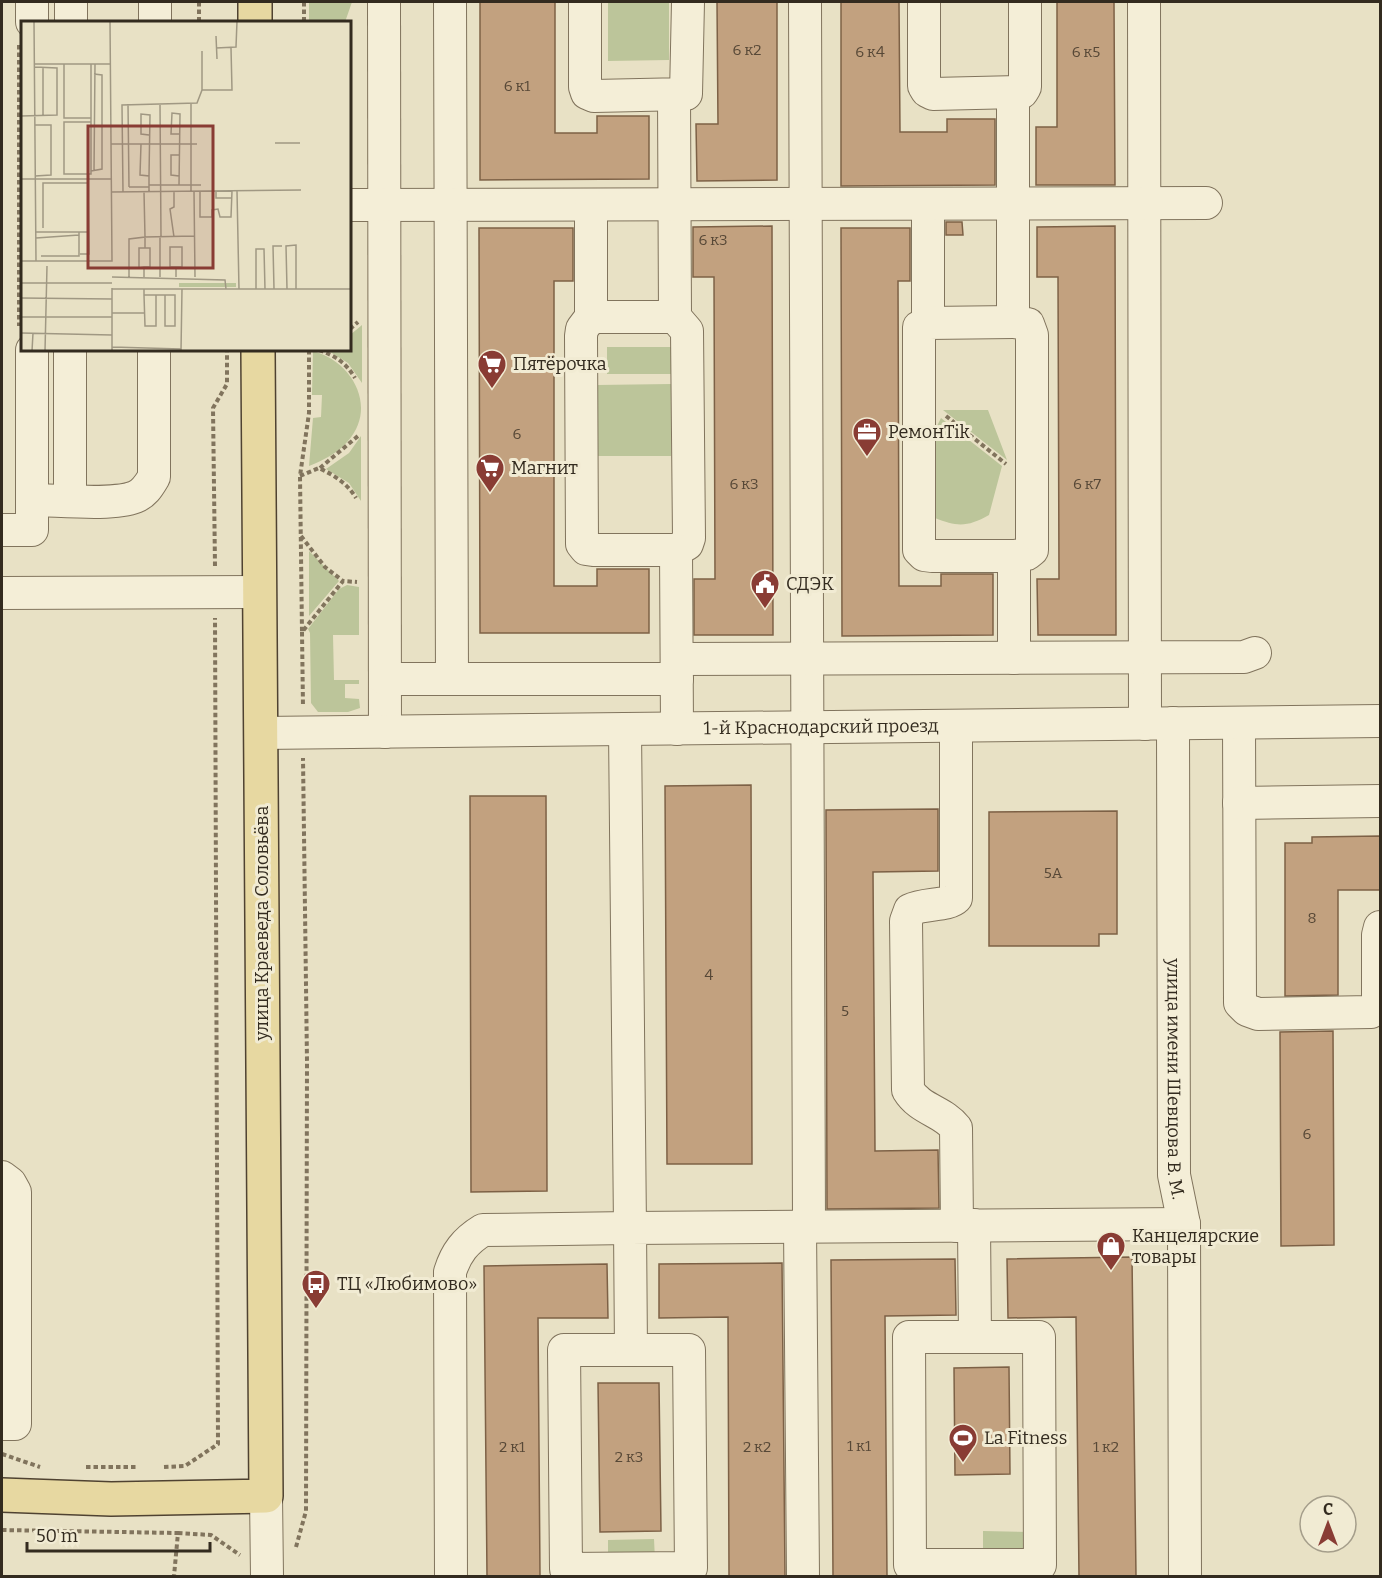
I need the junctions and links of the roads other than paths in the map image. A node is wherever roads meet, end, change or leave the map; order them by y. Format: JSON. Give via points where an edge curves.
{"nodes":[{"id":1,"x":32,"y":2,"type":"edge"},
{"id":2,"x":71,"y":2,"type":"edge"},
{"id":3,"x":155,"y":2,"type":"edge"},
{"id":4,"x":255,"y":2,"type":"edge"},
{"id":5,"x":384,"y":2,"type":"edge"},
{"id":6,"x":450,"y":2,"type":"edge"},
{"id":7,"x":585,"y":2,"type":"edge"},
{"id":8,"x":688,"y":2,"type":"edge"},
{"id":9,"x":805,"y":2,"type":"edge"},
{"id":10,"x":924,"y":2,"type":"edge"},
{"id":11,"x":1024,"y":2,"type":"edge"},
{"id":12,"x":1144,"y":2,"type":"edge"},
{"id":13,"x":27,"y":21,"type":"edge"},
{"id":14,"x":71,"y":21,"type":"edge"},
{"id":15,"x":154,"y":21,"type":"edge"},
{"id":16,"x":255,"y":21,"type":"edge"},
{"id":17,"x":1013,"y":94,"type":"junction"},
{"id":18,"x":674,"y":95,"type":"junction"},
{"id":19,"x":805,"y":204,"type":"junction"},
{"id":20,"x":928,"y":204,"type":"junction"},
{"id":21,"x":1013,"y":204,"type":"junction"},
{"id":22,"x":1144,"y":204,"type":"junction"},
{"id":23,"x":1206,"y":204,"type":"dead end"},
{"id":24,"x":351,"y":205,"type":"edge"},
{"id":25,"x":384,"y":205,"type":"junction"},
{"id":26,"x":451,"y":205,"type":"junction"},
{"id":27,"x":591,"y":205,"type":"junction"},
{"id":28,"x":675,"y":205,"type":"junction"},
{"id":29,"x":591,"y":317,"type":"junction"},
{"id":30,"x":675,"y":317,"type":"junction"},
{"id":31,"x":928,"y":322,"type":"junction"},
{"id":32,"x":1013,"y":322,"type":"junction"},
{"id":33,"x":25,"y":351,"type":"edge"},
{"id":34,"x":70,"y":351,"type":"edge"},
{"id":35,"x":154,"y":351,"type":"edge"},
{"id":36,"x":258,"y":351,"type":"edge"},
{"id":37,"x":32,"y":500,"type":"junction"},
{"id":38,"x":70,"y":500,"type":"junction"},
{"id":39,"x":2,"y":530,"type":"edge"},
{"id":40,"x":676,"y":550,"type":"junction"},
{"id":41,"x":1014,"y":556,"type":"junction"},
{"id":42,"x":259,"y":592,"type":"junction"},
{"id":43,"x":2,"y":593,"type":"edge"},
{"id":44,"x":1255,"y":653,"type":"dead end"},
{"id":45,"x":806,"y":658,"type":"junction"},
{"id":46,"x":1014,"y":658,"type":"junction"},
{"id":47,"x":1145,"y":658,"type":"junction"},
{"id":48,"x":677,"y":669,"type":"junction"},
{"id":49,"x":385,"y":679,"type":"junction"},
{"id":50,"x":452,"y":679,"type":"junction"},
{"id":51,"x":1380,"y":721,"type":"edge"},
{"id":52,"x":1239,"y":723,"type":"junction"},
{"id":53,"x":1159,"y":724,"type":"junction"},
{"id":54,"x":956,"y":726,"type":"junction"},
{"id":55,"x":807,"y":727,"type":"junction"},
{"id":56,"x":625,"y":729,"type":"junction"},
{"id":57,"x":677,"y":729,"type":"junction"},
{"id":58,"x":385,"y":732,"type":"junction"},
{"id":59,"x":261,"y":733,"type":"junction"},
{"id":60,"x":1380,"y":801,"type":"edge"},
{"id":61,"x":1239,"y":803,"type":"junction"},
{"id":62,"x":1380,"y":927,"type":"edge"},
{"id":63,"x":2,"y":1177,"type":"edge"},
{"id":64,"x":1184,"y":1224,"type":"junction"},
{"id":65,"x":966,"y":1225,"type":"junction"},
{"id":66,"x":805,"y":1226,"type":"junction"},
{"id":67,"x":630,"y":1228,"type":"junction"},
{"id":68,"x":975,"y":1337,"type":"junction"},
{"id":69,"x":631,"y":1350,"type":"junction"},
{"id":70,"x":2,"y":1424,"type":"edge"},
{"id":71,"x":2,"y":1496,"type":"edge"},
{"id":72,"x":266,"y":1510,"type":"junction"},
{"id":73,"x":255,"y":1567,"type":"edge"},
{"id":74,"x":979,"y":1571,"type":"edge"},
{"id":75,"x":627,"y":1573,"type":"edge"},
{"id":76,"x":451,"y":1576,"type":"edge"},
{"id":77,"x":803,"y":1576,"type":"edge"},
{"id":78,"x":1185,"y":1576,"type":"edge"}],
"edges":[{"from":1,"to":13,"type":"street"},
{"from":2,"to":14,"type":"street"},
{"from":3,"to":15,"type":"street"},
{"from":4,"to":16,"type":"main road"},
{"from":5,"to":25,"type":"street"},
{"from":6,"to":26,"type":"street"},
{"from":7,"to":18,"type":"street","via":[[587,93]]},
{"from":8,"to":18,"type":"street","via":[[688,88],[687,94]]},
{"from":9,"to":19,"type":"street"},
{"from":10,"to":17,"type":"street","via":[[927,91]]},
{"from":11,"to":17,"type":"street","via":[[1025,87]]},
{"from":12,"to":22,"type":"street","name":"улица имени Шевцова В. М."},
{"from":17,"to":21,"type":"street"},
{"from":18,"to":28,"type":"street"},
{"from":19,"to":20,"type":"street"},
{"from":19,"to":28,"type":"street"},
{"from":19,"to":45,"type":"street"},
{"from":20,"to":21,"type":"street"},
{"from":20,"to":31,"type":"street"},
{"from":21,"to":22,"type":"street"},
{"from":21,"to":32,"type":"street"},
{"from":22,"to":23,"type":"street"},
{"from":22,"to":47,"type":"street","name":"улица имени Шевцова В. М."},
{"from":24,"to":25,"type":"street"},
{"from":25,"to":26,"type":"street"},
{"from":25,"to":49,"type":"street"},
{"from":26,"to":27,"type":"street"},
{"from":26,"to":50,"type":"street"},
{"from":27,"to":28,"type":"street"},
{"from":27,"to":29,"type":"street"},
{"from":28,"to":30,"type":"street"},
{"from":29,"to":30,"type":"street"},
{"from":29,"to":40,"type":"street","via":[[580,336],[582,544],[593,550]]},
{"from":30,"to":40,"type":"street","via":[[687,331],[689,386],[689,538],[687,544]]},
{"from":31,"to":32,"type":"street"},
{"from":31,"to":41,"type":"street","via":[[919,327],[919,550],[932,556]]},
{"from":32,"to":41,"type":"street","via":[[1028,324],[1032,335],[1033,464],[1032,550]]},
{"from":33,"to":37,"type":"street"},
{"from":34,"to":38,"type":"street"},
{"from":35,"to":38,"type":"street","via":[[154,477],[136,497],[120,501]]},
{"from":36,"to":42,"type":"main road","name":"улица Краеведа Соловьёва"},
{"from":37,"to":38,"type":"street"},
{"from":37,"to":39,"type":"street","via":[[32,530]]},
{"from":40,"to":48,"type":"street"},
{"from":41,"to":46,"type":"street"},
{"from":42,"to":43,"type":"street"},
{"from":42,"to":59,"type":"main road","name":"улица Краеведа Соловьёва"},
{"from":44,"to":47,"type":"street","via":[[1244,657]]},
{"from":45,"to":46,"type":"street"},
{"from":45,"to":48,"type":"street"},
{"from":45,"to":55,"type":"street"},
{"from":46,"to":47,"type":"street"},
{"from":47,"to":53,"type":"street","name":"улица имени Шевцова В. М."},
{"from":48,"to":50,"type":"street"},
{"from":48,"to":57,"type":"street"},
{"from":49,"to":50,"type":"street"},
{"from":49,"to":58,"type":"street"},
{"from":51,"to":52,"type":"street","name":"1-й Краснодарский проезд"},
{"from":52,"to":53,"type":"street","name":"1-й Краснодарский проезд"},
{"from":52,"to":61,"type":"street"},
{"from":53,"to":54,"type":"street","name":"1-й Краснодарский проезд"},
{"from":53,"to":64,"type":"street","name":"улица имени Шевцова В. М.","via":[[1174,1175]]},
{"from":54,"to":55,"type":"street","name":"1-й Краснодарский проезд"},
{"from":54,"to":65,"type":"street","via":[[957,892],[952,902],[922,904],[910,910],[906,921],[908,1090],[915,1102],[948,1118],[956,1128]]},
{"from":55,"to":57,"type":"street","name":"1-й Краснодарский проезд"},
{"from":55,"to":66,"type":"street"},
{"from":56,"to":57,"type":"street","name":"1-й Краснодарский проезд"},
{"from":56,"to":58,"type":"street","name":"1-й Краснодарский проезд"},
{"from":56,"to":67,"type":"street"},
{"from":58,"to":59,"type":"street","name":"1-й Краснодарский проезд"},
{"from":59,"to":72,"type":"main road","name":"улица Краеведа Соловьёва"},
{"from":60,"to":61,"type":"street"},
{"from":61,"to":62,"type":"street","via":[[1239,994],[1240,1003],[1247,1010],[1258,1014],[1371,1012],[1378,999]]},
{"from":63,"to":70,"type":"street","via":[[15,1192],[15,1424]]},
{"from":64,"to":65,"type":"street"},
{"from":64,"to":78,"type":"street","name":"улица имени Шевцова В. М."},
{"from":65,"to":66,"type":"street"},
{"from":65,"to":68,"type":"street"},
{"from":66,"to":67,"type":"street"},
{"from":66,"to":77,"type":"street"},
{"from":67,"to":69,"type":"street"},
{"from":67,"to":76,"type":"street","via":[[483,1230],[468,1239],[455,1257],[450,1272]]},
{"from":68,"to":74,"type":"street","via":[[1039,1337],[1040,1565]]},
{"from":68,"to":74,"type":"street","via":[[909,1337],[910,1565]]},
{"from":69,"to":75,"type":"street","via":[[689,1350],[691,1568]]},
{"from":69,"to":75,"type":"street","via":[[564,1350],[566,1569]]},
{"from":71,"to":72,"type":"main road"},
{"from":72,"to":73,"type":"street"}]}
